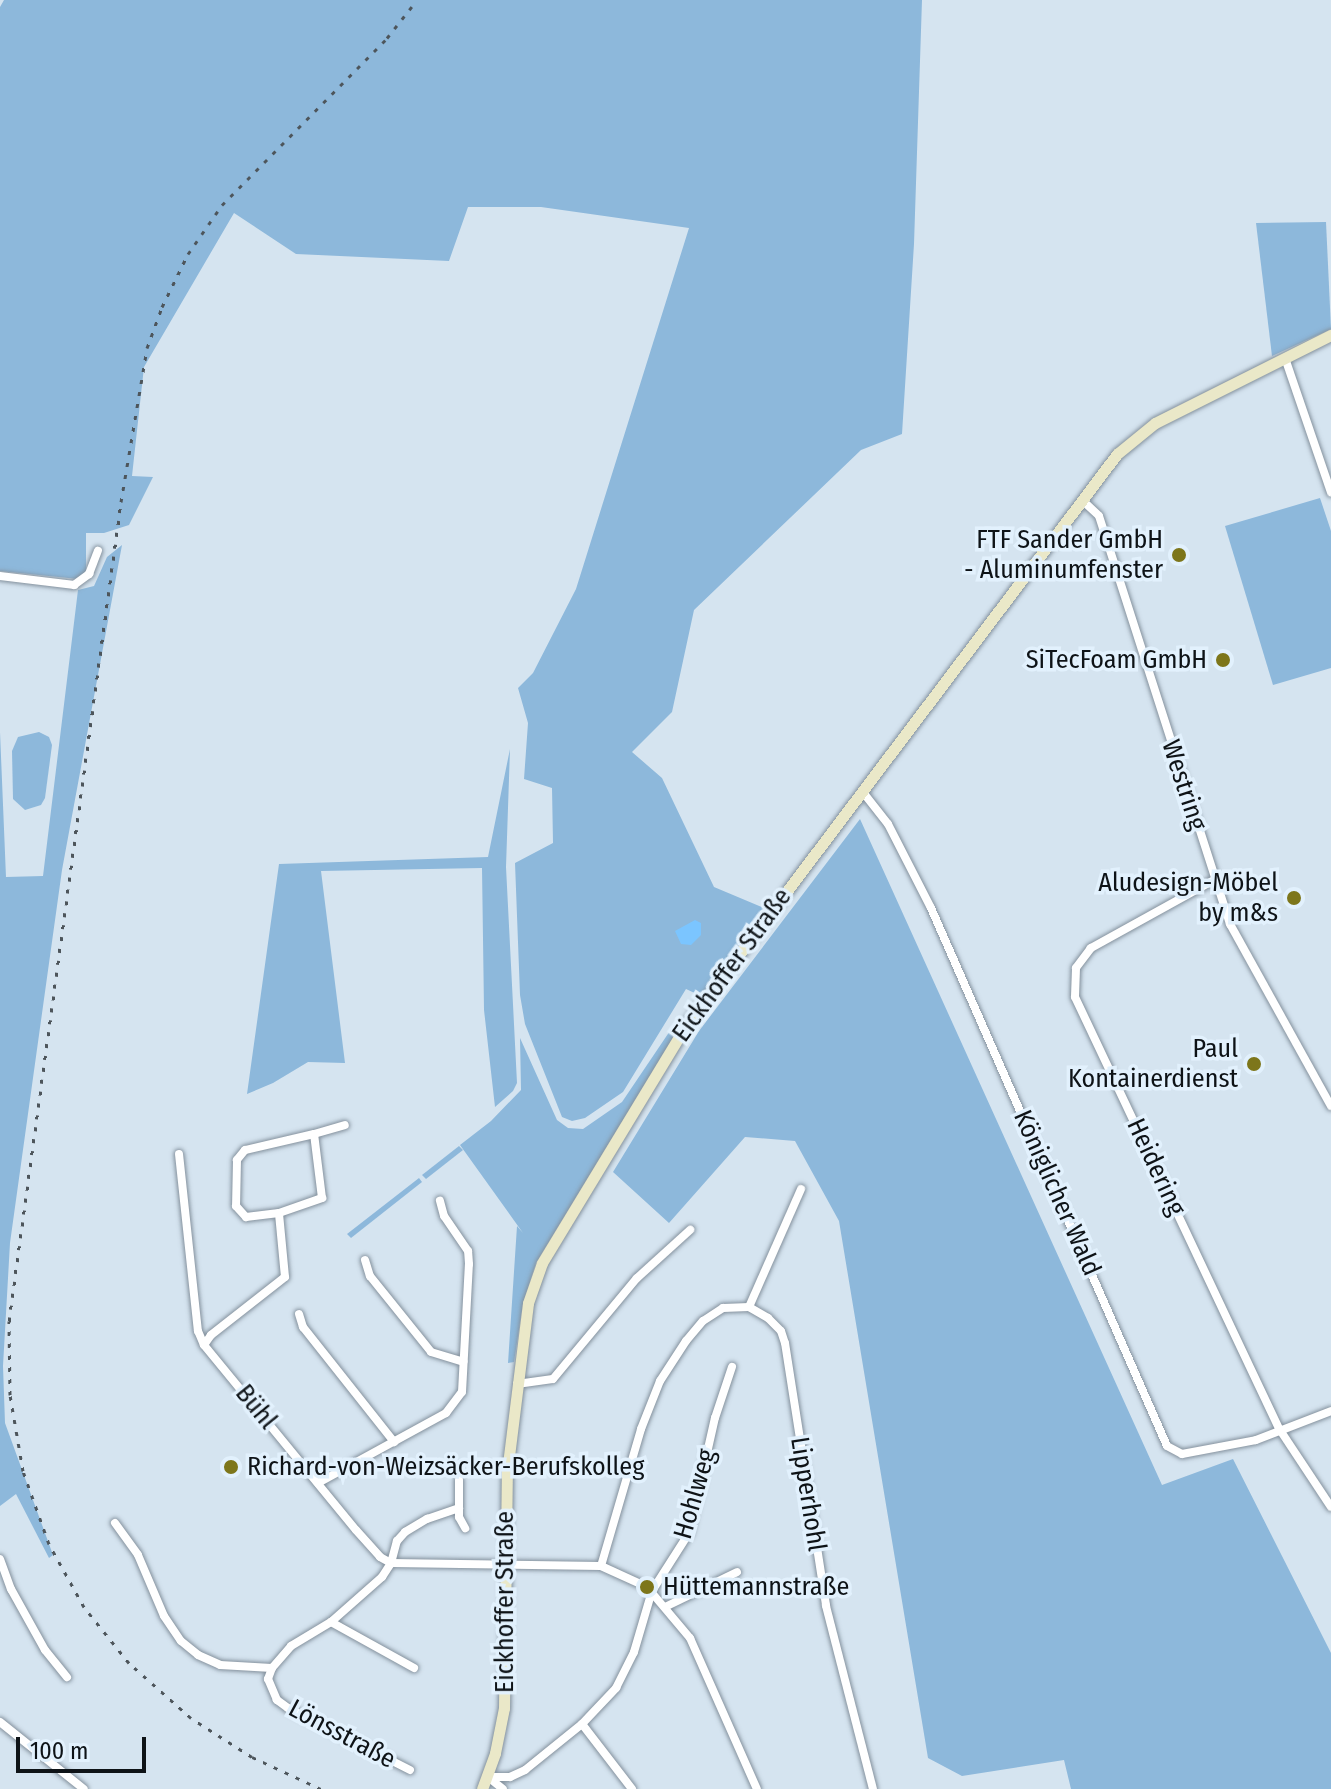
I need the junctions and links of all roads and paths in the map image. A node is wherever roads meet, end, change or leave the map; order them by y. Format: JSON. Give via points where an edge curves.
{"nodes":[{"id":1,"x":1331,"y":335,"type":"edge"},
{"id":2,"x":1285,"y":358,"type":"junction"},
{"id":3,"x":1331,"y":492,"type":"edge"},
{"id":4,"x":1082,"y":500,"type":"junction"},
{"id":5,"x":98,"y":551,"type":"dead end"},
{"id":6,"x":0,"y":576,"type":"edge"},
{"id":7,"x":862,"y":791,"type":"junction"},
{"id":8,"x":1214,"y":880,"type":"junction"},
{"id":9,"x":1331,"y":1106,"type":"edge"},
{"id":10,"x":345,"y":1125,"type":"dead end"},
{"id":11,"x":314,"y":1134,"type":"junction"},
{"id":12,"x":179,"y":1154,"type":"dead end"},
{"id":13,"x":801,"y":1189,"type":"dead end"},
{"id":14,"x":440,"y":1201,"type":"dead end"},
{"id":15,"x":279,"y":1213,"type":"junction"},
{"id":16,"x":690,"y":1230,"type":"dead end"},
{"id":17,"x":365,"y":1260,"type":"dead end"},
{"id":18,"x":749,"y":1307,"type":"junction"},
{"id":19,"x":299,"y":1314,"type":"dead end"},
{"id":20,"x":204,"y":1345,"type":"junction"},
{"id":21,"x":464,"y":1362,"type":"junction"},
{"id":22,"x":732,"y":1367,"type":"dead end"},
{"id":23,"x":517,"y":1384,"type":"junction"},
{"id":24,"x":1331,"y":1411,"type":"edge"},
{"id":25,"x":1280,"y":1430,"type":"junction"},
{"id":26,"x":394,"y":1442,"type":"junction"},
{"id":27,"x":459,"y":1480,"type":"dead end"},
{"id":28,"x":318,"y":1483,"type":"junction"},
{"id":29,"x":1331,"y":1507,"type":"edge"},
{"id":30,"x":459,"y":1508,"type":"junction"},
{"id":31,"x":115,"y":1523,"type":"dead end"},
{"id":32,"x":465,"y":1528,"type":"dead end"},
{"id":33,"x":0,"y":1559,"type":"edge"},
{"id":34,"x":391,"y":1563,"type":"junction"},
{"id":35,"x":506,"y":1564,"type":"junction"},
{"id":36,"x":601,"y":1566,"type":"junction"},
{"id":37,"x":737,"y":1572,"type":"dead end"},
{"id":38,"x":11,"y":1589,"type":"junction"},
{"id":39,"x":652,"y":1591,"type":"junction"},
{"id":40,"x":0,"y":1593,"type":"edge"},
{"id":41,"x":665,"y":1607,"type":"junction"},
{"id":42,"x":331,"y":1622,"type":"junction"},
{"id":43,"x":272,"y":1668,"type":"junction"},
{"id":44,"x":414,"y":1668,"type":"dead end"},
{"id":45,"x":67,"y":1677,"type":"dead end"},
{"id":46,"x":0,"y":1722,"type":"edge"},
{"id":47,"x":582,"y":1724,"type":"junction"},
{"id":48,"x":410,"y":1770,"type":"dead end"},
{"id":49,"x":488,"y":1777,"type":"junction"},
{"id":50,"x":84,"y":1789,"type":"edge"},
{"id":51,"x":482,"y":1789,"type":"edge"},
{"id":52,"x":503,"y":1789,"type":"edge"},
{"id":53,"x":632,"y":1789,"type":"edge"},
{"id":54,"x":757,"y":1789,"type":"edge"},
{"id":55,"x":873,"y":1789,"type":"edge"}],
"edges":[{"from":1,"to":2,"type":"main road","name":"Eickhoffer Straße"},
{"from":2,"to":3,"type":"street"},
{"from":2,"to":4,"type":"main road","name":"Eickhoffer Straße","via":[[1138,434]]},
{"from":4,"to":7,"type":"main road","name":"Eickhoffer Straße"},
{"from":4,"to":8,"type":"street","name":"Westring","via":[[1099,516]]},
{"from":5,"to":6,"type":"street","via":[[89,574],[74,585]]},
{"from":7,"to":23,"type":"main road","name":"Eickhoffer Straße","via":[[688,1022],[542,1263],[528,1303]]},
{"from":7,"to":25,"type":"street","name":"Königlicher Wald","via":[[888,824],[931,908],[1167,1446],[1182,1454],[1256,1440]]},
{"from":8,"to":9,"type":"street","name":"Westring","via":[[1243,952]]},
{"from":8,"to":25,"type":"street","name":"Heidering","via":[[1091,948],[1076,968],[1075,997]]},
{"from":10,"to":11,"type":"street"},
{"from":11,"to":15,"type":"street","via":[[322,1198]]},
{"from":11,"to":15,"type":"street","via":[[245,1150],[237,1160],[236,1206],[246,1217]]},
{"from":12,"to":20,"type":"street","name":"Bühl","via":[[198,1331]]},
{"from":13,"to":18,"type":"street"},
{"from":14,"to":21,"type":"street","via":[[468,1251]]},
{"from":15,"to":20,"type":"street","via":[[285,1277]]},
{"from":16,"to":23,"type":"street","via":[[637,1278],[553,1379]]},
{"from":17,"to":21,"type":"street","via":[[370,1276],[431,1352]]},
{"from":18,"to":36,"type":"street","via":[[723,1308],[703,1321],[660,1381]]},
{"from":18,"to":55,"type":"street","name":"Lipperhohl","via":[[774,1325],[785,1343],[826,1606]]},
{"from":19,"to":26,"type":"street","via":[[303,1327]]},
{"from":20,"to":28,"type":"street","name":"Bühl"},
{"from":21,"to":26,"type":"street","via":[[457,1404]]},
{"from":22,"to":39,"type":"street","name":"Hohlweg","via":[[689,1533]]},
{"from":23,"to":35,"type":"main road","name":"Eickhoffer Straße","via":[[507,1472]]},
{"from":24,"to":25,"type":"street","name":"Königlicher Wald"},
{"from":25,"to":29,"type":"street","name":"Heidering"},
{"from":26,"to":28,"type":"street"},
{"from":27,"to":30,"type":"street"},
{"from":28,"to":34,"type":"street","name":"Bühl"},
{"from":30,"to":32,"type":"street"},
{"from":30,"to":34,"type":"street","name":"Lönsstraße","via":[[405,1532]]},
{"from":31,"to":43,"type":"street","via":[[138,1555],[164,1616],[181,1641],[220,1665]]},
{"from":33,"to":38,"type":"street"},
{"from":34,"to":35,"type":"street"},
{"from":34,"to":42,"type":"street","name":"Lönsstraße"},
{"from":35,"to":36,"type":"street"},
{"from":35,"to":49,"type":"main road","name":"Eickhoffer Straße","via":[[504,1708]]},
{"from":36,"to":39,"type":"street"},
{"from":37,"to":41,"type":"street"},
{"from":38,"to":40,"type":"street"},
{"from":38,"to":45,"type":"street","via":[[45,1650]]},
{"from":39,"to":41,"type":"street"},
{"from":39,"to":47,"type":"street","name":"Hohlweg","via":[[634,1652],[616,1688]]},
{"from":41,"to":54,"type":"street","via":[[690,1638]]},
{"from":42,"to":43,"type":"street","name":"Lönsstraße","via":[[291,1646]]},
{"from":42,"to":44,"type":"street"},
{"from":43,"to":48,"type":"street","name":"Lönsstraße","via":[[268,1679],[277,1700]]},
{"from":46,"to":50,"type":"street"},
{"from":47,"to":49,"type":"street","name":"Hohlweg","via":[[525,1770],[510,1777]]},
{"from":47,"to":53,"type":"street"},
{"from":49,"to":51,"type":"main road","name":"Eickhoffer Straße"},
{"from":49,"to":52,"type":"street"}]}
